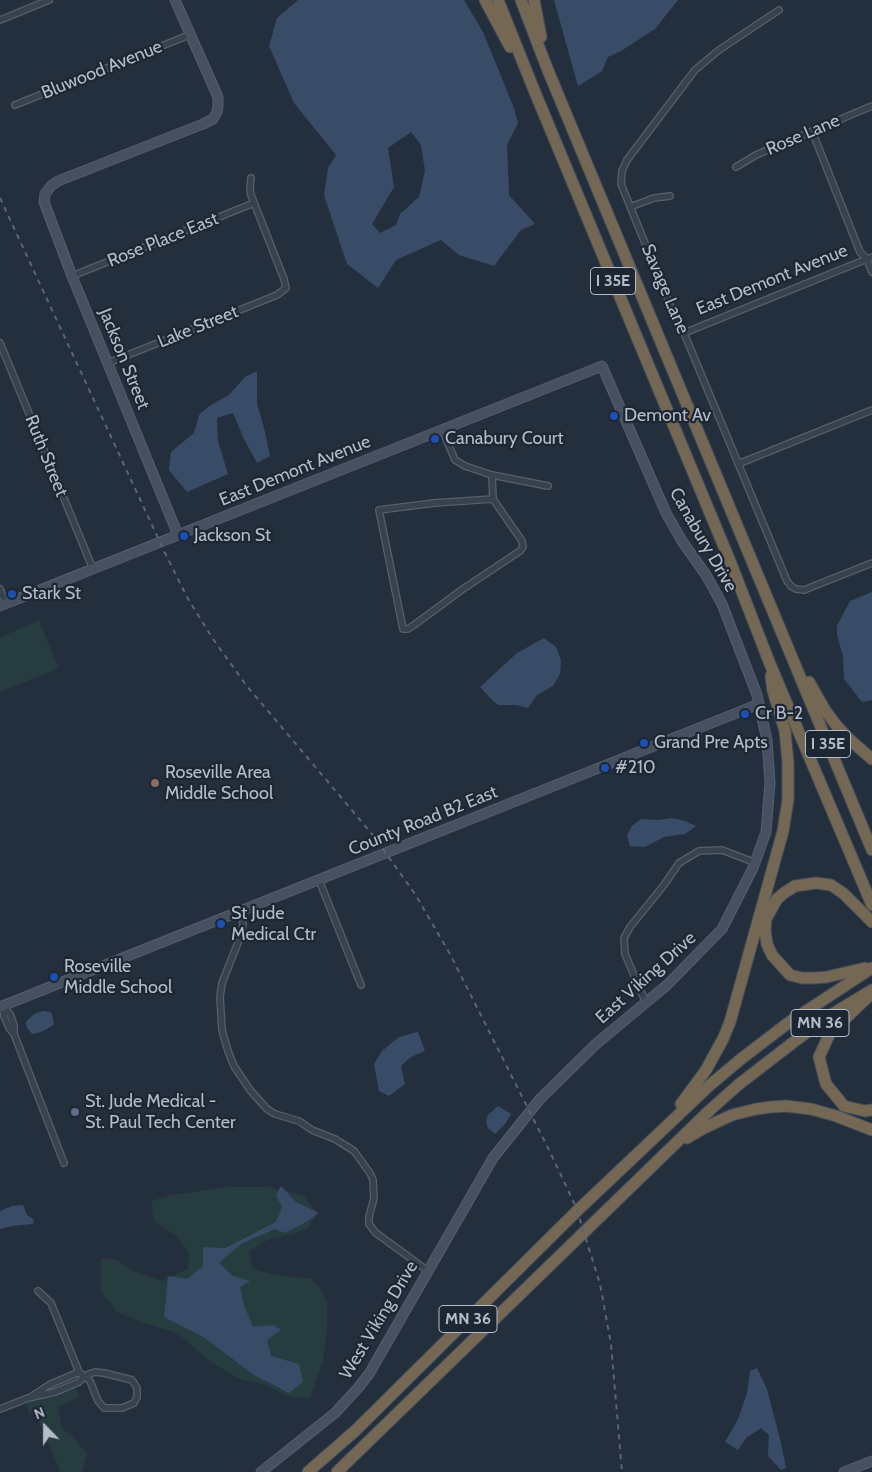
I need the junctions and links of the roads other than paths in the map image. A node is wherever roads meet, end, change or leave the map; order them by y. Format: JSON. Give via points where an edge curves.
{"nodes":[{"id":1,"x":49,"y":0,"type":"edge"},
{"id":2,"x":175,"y":0,"type":"edge"},
{"id":3,"x":485,"y":0,"type":"edge"},
{"id":4,"x":498,"y":0,"type":"edge"},
{"id":5,"x":521,"y":0,"type":"edge"},
{"id":6,"x":534,"y":0,"type":"edge"},
{"id":7,"x":779,"y":10,"type":"dead end"},
{"id":8,"x":0,"y":20,"type":"edge"},
{"id":9,"x":189,"y":35,"type":"junction"},
{"id":10,"x":547,"y":68,"type":"junction"},
{"id":11,"x":534,"y":90,"type":"junction"},
{"id":12,"x":15,"y":105,"type":"dead end"},
{"id":13,"x":872,"y":106,"type":"edge"},
{"id":14,"x":812,"y":131,"type":"junction"},
{"id":15,"x":736,"y":167,"type":"dead end"},
{"id":16,"x":251,"y":178,"type":"dead end"},
{"id":17,"x":670,"y":196,"type":"dead end"},
{"id":18,"x":254,"y":203,"type":"junction"},
{"id":19,"x":630,"y":207,"type":"junction"},
{"id":20,"x":870,"y":258,"type":"edge"},
{"id":21,"x":872,"y":272,"type":"edge"},
{"id":22,"x":72,"y":276,"type":"junction"},
{"id":23,"x":684,"y":333,"type":"junction"},
{"id":24,"x":0,"y":343,"type":"edge"},
{"id":25,"x":108,"y":363,"type":"junction"},
{"id":26,"x":602,"y":366,"type":"joint"},
{"id":27,"x":872,"y":410,"type":"edge"},
{"id":28,"x":442,"y":429,"type":"junction"},
{"id":29,"x":738,"y":464,"type":"junction"},
{"id":30,"x":492,"y":475,"type":"junction"},
{"id":31,"x":548,"y":486,"type":"dead end"},
{"id":32,"x":493,"y":499,"type":"junction"},
{"id":33,"x":178,"y":535,"type":"junction"},
{"id":34,"x":872,"y":563,"type":"edge"},
{"id":35,"x":93,"y":569,"type":"junction"},
{"id":36,"x":0,"y":589,"type":"edge"},
{"id":37,"x":3,"y":605,"type":"edge"},
{"id":38,"x":783,"y":638,"type":"junction"},
{"id":39,"x":770,"y":664,"type":"junction"},
{"id":40,"x":759,"y":704,"type":"junction"},
{"id":41,"x":872,"y":759,"type":"edge"},
{"id":42,"x":872,"y":850,"type":"edge"},
{"id":43,"x":756,"y":862,"type":"junction"},
{"id":44,"x":319,"y":880,"type":"junction"},
{"id":45,"x":872,"y":905,"type":"edge"},
{"id":46,"x":242,"y":911,"type":"junction"},
{"id":47,"x":872,"y":922,"type":"edge"},
{"id":48,"x":872,"y":967,"type":"edge"},
{"id":49,"x":361,"y":985,"type":"dead end"},
{"id":50,"x":872,"y":990,"type":"edge"},
{"id":51,"x":872,"y":994,"type":"edge"},
{"id":52,"x":646,"y":1003,"type":"junction"},
{"id":53,"x":1,"y":1007,"type":"edge"},
{"id":54,"x":872,"y":1110,"type":"edge"},
{"id":55,"x":872,"y":1130,"type":"edge"},
{"id":56,"x":493,"y":1158,"type":"joint"},
{"id":57,"x":64,"y":1163,"type":"dead end"},
{"id":58,"x":627,"y":1164,"type":"junction"},
{"id":59,"x":645,"y":1172,"type":"junction"},
{"id":60,"x":428,"y":1270,"type":"junction"},
{"id":61,"x":38,"y":1291,"type":"dead end"},
{"id":62,"x":82,"y":1374,"type":"junction"},
{"id":63,"x":0,"y":1409,"type":"edge"},
{"id":64,"x":872,"y":1461,"type":"edge"},
{"id":65,"x":261,"y":1472,"type":"edge"},
{"id":66,"x":308,"y":1472,"type":"edge"},
{"id":67,"x":336,"y":1472,"type":"edge"},
{"id":68,"x":844,"y":1472,"type":"edge"}],
"edges":[{"from":1,"to":8,"type":"street"},
{"from":2,"to":9,"type":"street"},
{"from":3,"to":11,"type":"highway"},
{"from":4,"to":11,"type":"highway","number":"I 35E"},
{"from":5,"to":10,"type":"highway","number":"I 35E"},
{"from":6,"to":10,"type":"highway"},
{"from":7,"to":19,"type":"street","name":"Savage Lane","via":[[708,58],[688,79],[624,166],[621,184]]},
{"from":9,"to":12,"type":"street","name":"Bluwood Avenue"},
{"from":9,"to":22,"type":"street","name":"Jackson Street","via":[[218,97],[213,119],[58,181],[45,194],[48,215]]},
{"from":10,"to":38,"type":"highway","number":"I 35E"},
{"from":11,"to":39,"type":"highway","number":"I 35E"},
{"from":13,"to":14,"type":"street","name":"Rose Lane"},
{"from":14,"to":15,"type":"street","name":"Rose Lane"},
{"from":14,"to":20,"type":"street","via":[[860,252]]},
{"from":16,"to":18,"type":"street"},
{"from":17,"to":19,"type":"street"},
{"from":18,"to":22,"type":"street","name":"Rose Place East"},
{"from":18,"to":25,"type":"street","name":"Lake Street","via":[[286,288],[278,295]]},
{"from":19,"to":23,"type":"street","name":"Savage Lane"},
{"from":20,"to":21,"type":"street"},
{"from":20,"to":23,"type":"street","name":"East Demont Avenue"},
{"from":22,"to":25,"type":"street","name":"Jackson Street"},
{"from":23,"to":29,"type":"street","name":"Savage Lane"},
{"from":24,"to":35,"type":"street","name":"Ruth Street"},
{"from":25,"to":33,"type":"street","name":"Jackson Street"},
{"from":26,"to":28,"type":"street","name":"East Demont Avenue"},
{"from":26,"to":40,"type":"street","name":"Canabury Drive","via":[[666,513],[722,604]]},
{"from":27,"to":29,"type":"street"},
{"from":28,"to":30,"type":"street","via":[[455,460]]},
{"from":28,"to":33,"type":"street","name":"East Demont Avenue"},
{"from":29,"to":34,"type":"street","name":"Savage Lane","via":[[791,586],[804,590]]},
{"from":30,"to":31,"type":"street"},
{"from":30,"to":32,"type":"street"},
{"from":32,"to":32,"type":"street","via":[[379,510],[404,629],[520,552],[522,541]]},
{"from":33,"to":35,"type":"street","name":"East Demont Avenue"},
{"from":35,"to":37,"type":"street","name":"East Demont Avenue"},
{"from":36,"to":37,"type":"street"},
{"from":38,"to":41,"type":"highway","via":[[825,710],[849,739]]},
{"from":38,"to":42,"type":"highway","number":"I 35E"},
{"from":39,"to":45,"type":"highway","number":"I 35E"},
{"from":39,"to":58,"type":"highway","via":[[773,691],[785,731],[788,800],[783,831],[732,1012],[723,1038],[694,1088]]},
{"from":40,"to":43,"type":"street","name":"East Viking Drive","via":[[768,740],[770,783],[766,832]]},
{"from":40,"to":44,"type":"street","name":"County Road B2 East"},
{"from":43,"to":52,"type":"street","name":"East Viking Drive","via":[[722,929]]},
{"from":43,"to":52,"type":"street","via":[[722,850],[699,850],[679,863],[624,938],[625,954]]},
{"from":44,"to":46,"type":"street","name":"County Road B2 East"},
{"from":44,"to":49,"type":"street"},
{"from":46,"to":53,"type":"street","name":"County Road B2 East"},
{"from":46,"to":60,"type":"street","via":[[241,935],[222,983],[220,997],[222,1030],[234,1066],[267,1109],[300,1121],[354,1151],[373,1180],[374,1198],[369,1224],[376,1233]]},
{"from":47,"to":48,"type":"highway","via":[[844,894],[831,885],[816,883],[795,886],[776,900],[766,919],[765,930],[772,955],[790,975],[827,977]]},
{"from":48,"to":58,"type":"highway","number":"MN 36","via":[[741,1059]]},
{"from":50,"to":59,"type":"highway","number":"MN 36","via":[[829,1016],[754,1072]]},
{"from":51,"to":54,"type":"highway","via":[[830,1032],[819,1057],[826,1084],[844,1106]]},
{"from":52,"to":56,"type":"street","name":"East Viking Drive","via":[[596,1044],[540,1099]]},
{"from":53,"to":57,"type":"street"},
{"from":55,"to":59,"type":"highway","via":[[811,1109],[786,1106],[756,1109],[704,1128]]},
{"from":56,"to":60,"type":"street","name":"West Viking Drive"},
{"from":58,"to":66,"type":"highway","number":"MN 36"},
{"from":59,"to":67,"type":"highway","number":"MN 36"},
{"from":60,"to":65,"type":"street","name":"West Viking Drive","via":[[358,1388],[335,1413]]},
{"from":61,"to":62,"type":"street","via":[[51,1303]]},
{"from":62,"to":62,"type":"street","via":[[90,1381],[104,1408],[134,1404],[138,1388],[132,1380],[104,1372]]},
{"from":62,"to":63,"type":"street","via":[[79,1382]]},
{"from":64,"to":68,"type":"street"}]}
